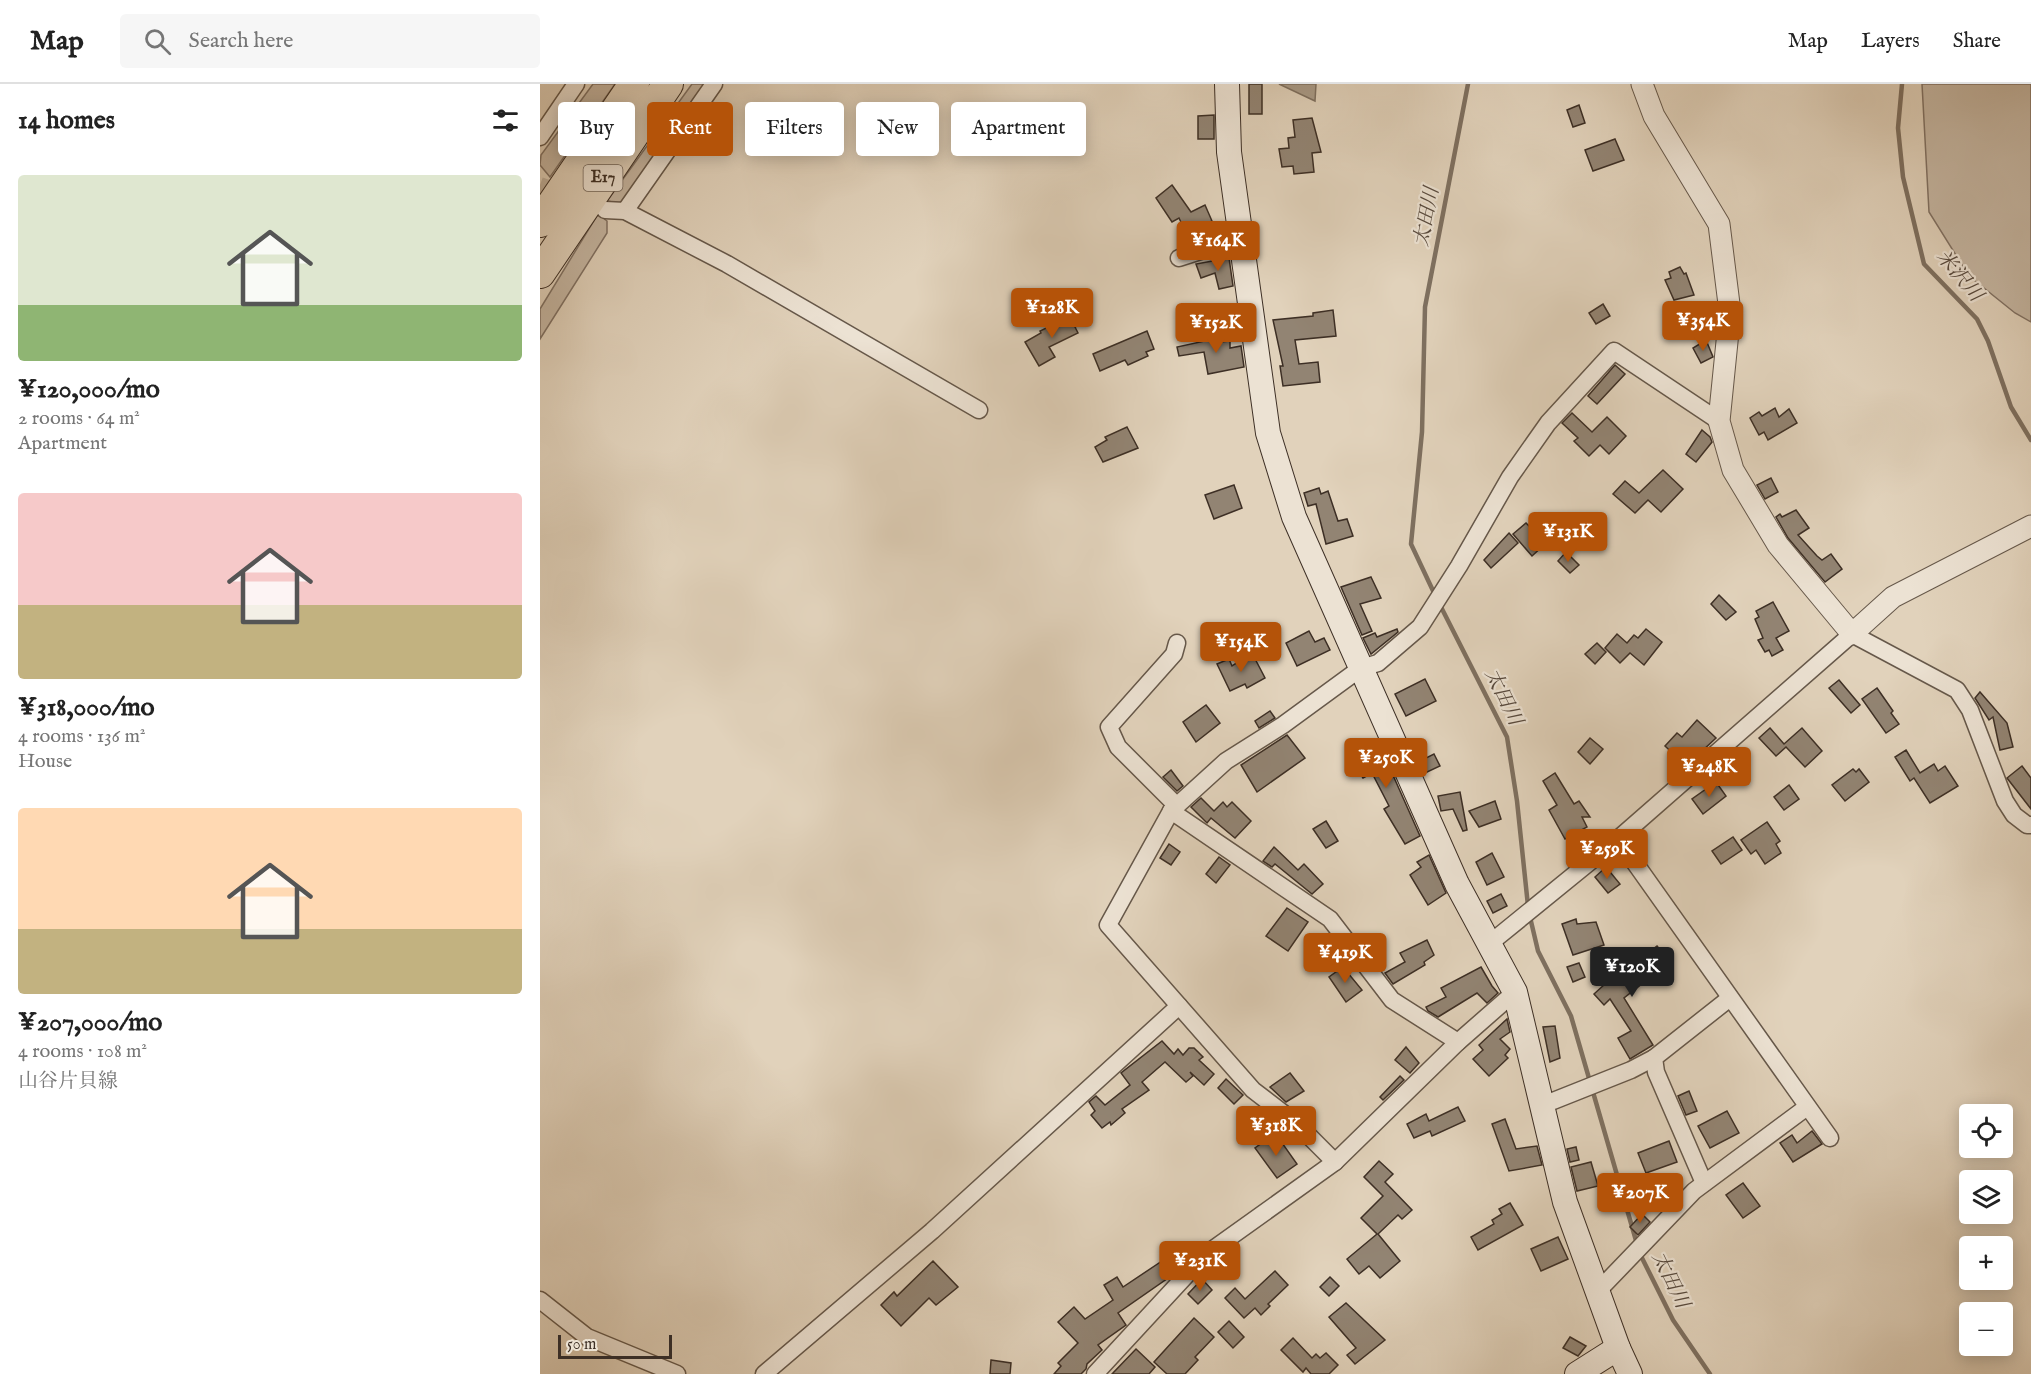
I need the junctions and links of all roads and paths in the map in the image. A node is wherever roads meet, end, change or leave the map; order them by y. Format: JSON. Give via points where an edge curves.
{"nodes":[{"id":1,"x":576,"y":84,"type":"edge"},
{"id":2,"x":634,"y":84,"type":"edge"},
{"id":3,"x":668,"y":84,"type":"edge"},
{"id":4,"x":714,"y":84,"type":"edge"},
{"id":5,"x":1227,"y":84,"type":"edge"},
{"id":6,"x":1642,"y":84,"type":"edge"},
{"id":7,"x":540,"y":136,"type":"edge"},
{"id":8,"x":605,"y":210,"type":"dead end"},
{"id":9,"x":625,"y":211,"type":"junction"},
{"id":10,"x":540,"y":222,"type":"edge"},
{"id":11,"x":1241,"y":238,"type":"junction"},
{"id":12,"x":1179,"y":258,"type":"dead end"},
{"id":13,"x":540,"y":273,"type":"edge"},
{"id":14,"x":979,"y":410,"type":"dead end"},
{"id":15,"x":1719,"y":421,"type":"junction"},
{"id":16,"x":2031,"y":526,"type":"edge"},
{"id":17,"x":1852,"y":634,"type":"junction"},
{"id":18,"x":1177,"y":643,"type":"dead end"},
{"id":19,"x":1360,"y":668,"type":"junction"},
{"id":20,"x":1174,"y":809,"type":"junction"},
{"id":21,"x":2031,"y":825,"type":"edge"},
{"id":22,"x":1618,"y":839,"type":"junction"},
{"id":23,"x":1489,"y":944,"type":"junction"},
{"id":24,"x":1515,"y":992,"type":"junction"},
{"id":25,"x":1730,"y":998,"type":"junction"},
{"id":26,"x":1179,"y":1006,"type":"junction"},
{"id":27,"x":1458,"y":1042,"type":"junction"},
{"id":28,"x":1654,"y":1058,"type":"junction"},
{"id":29,"x":1543,"y":1105,"type":"junction"},
{"id":30,"x":1807,"y":1107,"type":"junction"},
{"id":31,"x":1830,"y":1138,"type":"dead end"},
{"id":32,"x":1335,"y":1162,"type":"junction"},
{"id":33,"x":1704,"y":1182,"type":"junction"},
{"id":34,"x":1597,"y":1292,"type":"junction"},
{"id":35,"x":540,"y":1300,"type":"edge"},
{"id":36,"x":1618,"y":1348,"type":"junction"},
{"id":37,"x":677,"y":1374,"type":"edge"},
{"id":38,"x":764,"y":1374,"type":"edge"},
{"id":39,"x":1095,"y":1374,"type":"edge"},
{"id":40,"x":1577,"y":1374,"type":"edge"},
{"id":41,"x":1630,"y":1374,"type":"edge"}],
"edges":[{"from":1,"to":7,"type":"street"},
{"from":2,"to":10,"type":"highway","number":"E17"},
{"from":3,"to":13,"type":"highway","number":"E17"},
{"from":4,"to":9,"type":"street"},
{"from":5,"to":11,"type":"main road","via":[[1229,152]]},
{"from":6,"to":15,"type":"street","via":[[1654,116],[1719,224],[1730,312]]},
{"from":8,"to":9,"type":"street"},
{"from":9,"to":14,"type":"street","via":[[728,264]]},
{"from":11,"to":12,"type":"street"},
{"from":11,"to":19,"type":"main road","via":[[1269,433],[1294,517]]},
{"from":15,"to":17,"type":"street","via":[[1732,470],[1778,545]]},
{"from":15,"to":19,"type":"street","via":[[1614,351],[1548,423],[1510,477],[1420,627],[1378,663]]},
{"from":16,"to":17,"type":"street","via":[[1893,597]]},
{"from":17,"to":21,"type":"street","via":[[1957,690],[1974,718],[2005,801],[2014,815]]},
{"from":17,"to":22,"type":"street"},
{"from":18,"to":20,"type":"street","via":[[1174,654],[1109,727],[1118,747]]},
{"from":19,"to":20,"type":"street","via":[[1282,726],[1226,761]]},
{"from":19,"to":23,"type":"main road","via":[[1457,884]]},
{"from":20,"to":26,"type":"street","via":[[1108,925]]},
{"from":20,"to":27,"type":"street","via":[[1330,919],[1392,1000]]},
{"from":22,"to":23,"type":"street"},
{"from":22,"to":25,"type":"street"},
{"from":23,"to":24,"type":"main road"},
{"from":24,"to":27,"type":"street"},
{"from":24,"to":29,"type":"main road"},
{"from":25,"to":28,"type":"street"},
{"from":25,"to":30,"type":"street"},
{"from":26,"to":32,"type":"street","via":[[1253,1090],[1296,1123]]},
{"from":26,"to":38,"type":"street","via":[[941,1223]]},
{"from":27,"to":32,"type":"street"},
{"from":28,"to":29,"type":"street"},
{"from":28,"to":33,"type":"street","via":[[1656,1072]]},
{"from":29,"to":34,"type":"main road","via":[[1565,1202]]},
{"from":30,"to":31,"type":"street"},
{"from":30,"to":33,"type":"street"},
{"from":32,"to":39,"type":"street","via":[[1204,1255]]},
{"from":33,"to":34,"type":"street"},
{"from":34,"to":36,"type":"main road"},
{"from":35,"to":37,"type":"street","via":[[587,1337]]},
{"from":36,"to":40,"type":"main road"},
{"from":36,"to":41,"type":"main road"}]}
